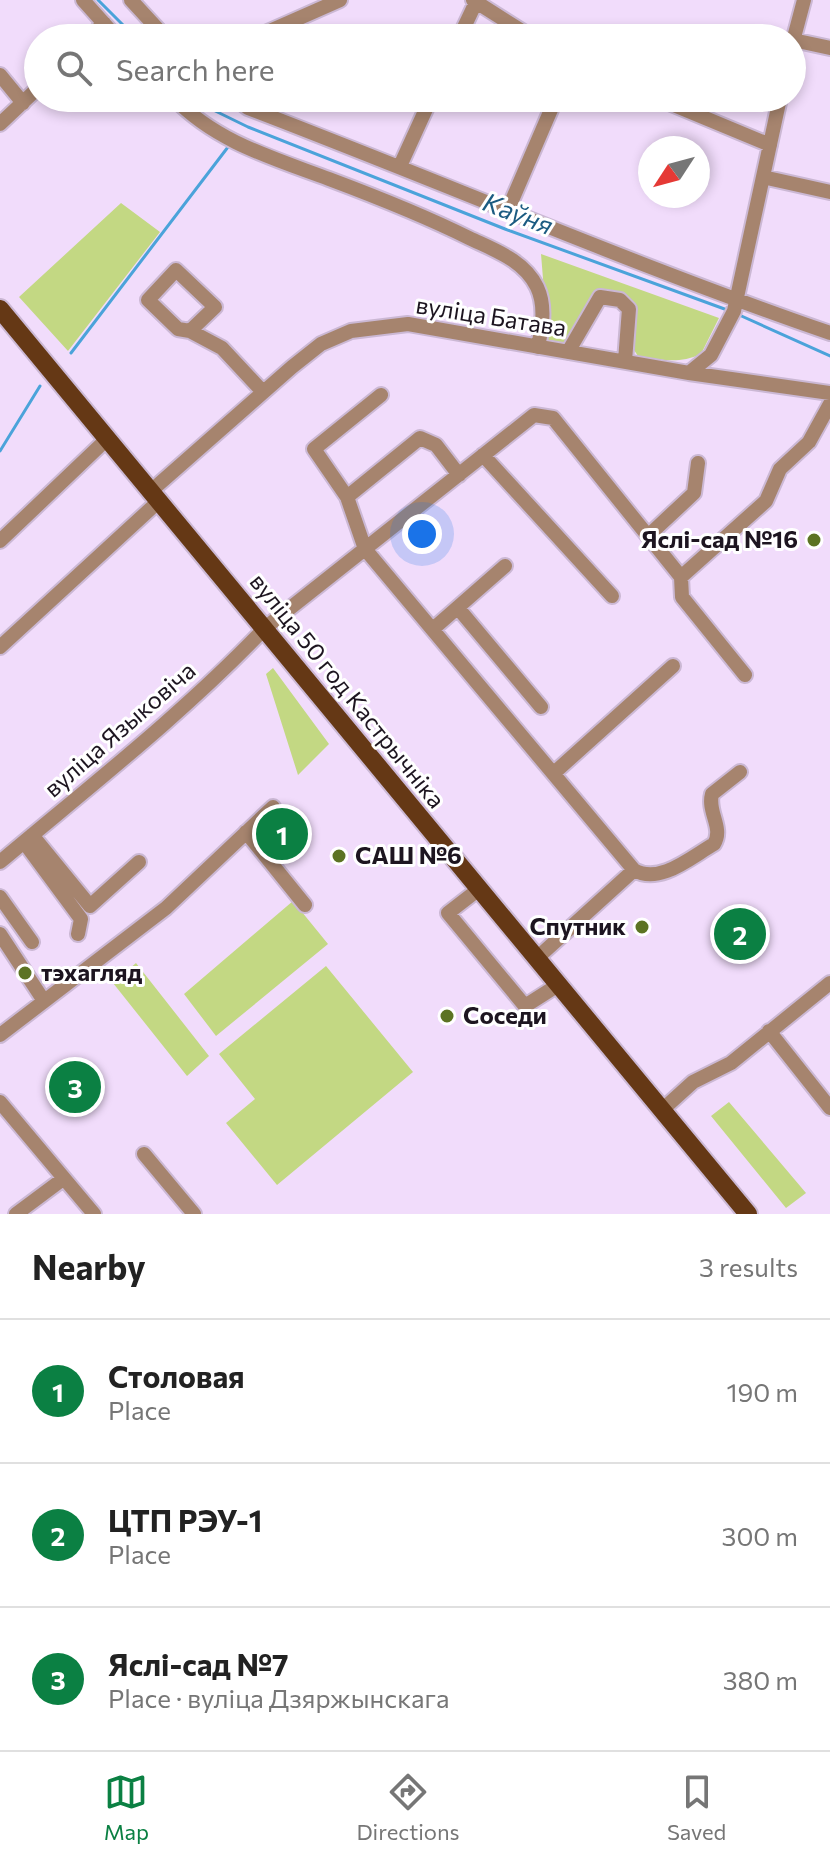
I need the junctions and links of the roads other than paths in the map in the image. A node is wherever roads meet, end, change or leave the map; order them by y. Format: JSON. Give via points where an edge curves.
{"nodes":[{"id":1,"x":83,"y":0,"type":"edge"},
{"id":2,"x":131,"y":0,"type":"edge"},
{"id":3,"x":340,"y":0,"type":"edge"},
{"id":4,"x":474,"y":1,"type":"edge"},
{"id":5,"x":799,"y":3,"type":"edge"},
{"id":6,"x":104,"y":23,"type":"edge"},
{"id":7,"x":153,"y":24,"type":"edge"},
{"id":8,"x":286,"y":24,"type":"edge"},
{"id":9,"x":465,"y":24,"type":"edge"},
{"id":10,"x":511,"y":24,"type":"edge"},
{"id":11,"x":795,"y":24,"type":"edge"},
{"id":12,"x":806,"y":44,"type":"edge"},
{"id":13,"x":830,"y":48,"type":"edge"},
{"id":14,"x":0,"y":75,"type":"edge"},
{"id":15,"x":23,"y":103,"type":"joint"},
{"id":16,"x":187,"y":112,"type":"edge"},
{"id":17,"x":258,"y":112,"type":"edge"},
{"id":18,"x":425,"y":112,"type":"edge"},
{"id":19,"x":550,"y":112,"type":"edge"},
{"id":20,"x":691,"y":112,"type":"edge"},
{"id":21,"x":777,"y":112,"type":"edge"},
{"id":22,"x":0,"y":124,"type":"edge"},
{"id":23,"x":770,"y":145,"type":"junction"},
{"id":24,"x":400,"y":166,"type":"junction"},
{"id":25,"x":763,"y":177,"type":"junction"},
{"id":26,"x":830,"y":192,"type":"edge"},
{"id":27,"x":507,"y":212,"type":"junction"},
{"id":28,"x":734,"y":306,"type":"junction"},
{"id":29,"x":0,"y":309,"type":"edge"},
{"id":30,"x":190,"y":331,"type":"junction"},
{"id":31,"x":830,"y":333,"type":"edge"},
{"id":32,"x":538,"y":347,"type":"junction"},
{"id":33,"x":568,"y":352,"type":"junction"},
{"id":34,"x":625,"y":361,"type":"junction"},
{"id":35,"x":689,"y":373,"type":"junction"},
{"id":36,"x":263,"y":392,"type":"junction"},
{"id":37,"x":830,"y":393,"type":"edge"},
{"id":38,"x":381,"y":395,"type":"dead end"},
{"id":39,"x":830,"y":404,"type":"edge"},
{"id":40,"x":108,"y":438,"type":"junction"},
{"id":41,"x":483,"y":455,"type":"junction"},
{"id":42,"x":698,"y":463,"type":"dead end"},
{"id":43,"x":459,"y":475,"type":"junction"},
{"id":44,"x":155,"y":496,"type":"junction"},
{"id":45,"x":347,"y":497,"type":"junction"},
{"id":46,"x":648,"y":536,"type":"junction"},
{"id":47,"x":0,"y":541,"type":"edge"},
{"id":48,"x":365,"y":549,"type":"junction"},
{"id":49,"x":505,"y":566,"type":"dead end"},
{"id":50,"x":681,"y":577,"type":"junction"},
{"id":51,"x":612,"y":596,"type":"dead end"},
{"id":52,"x":458,"y":608,"type":"junction"},
{"id":53,"x":265,"y":628,"type":"junction"},
{"id":54,"x":433,"y":629,"type":"junction"},
{"id":55,"x":0,"y":647,"type":"edge"},
{"id":56,"x":673,"y":666,"type":"dead end"},
{"id":57,"x":745,"y":675,"type":"dead end"},
{"id":58,"x":541,"y":707,"type":"dead end"},
{"id":59,"x":740,"y":772,"type":"dead end"},
{"id":60,"x":554,"y":773,"type":"junction"},
{"id":61,"x":273,"y":807,"type":"dead end"},
{"id":62,"x":246,"y":832,"type":"junction"},
{"id":63,"x":28,"y":838,"type":"junction"},
{"id":64,"x":0,"y":862,"type":"edge"},
{"id":65,"x":139,"y":862,"type":"dead end"},
{"id":66,"x":634,"y":870,"type":"junction"},
{"id":67,"x":479,"y":889,"type":"junction"},
{"id":68,"x":0,"y":897,"type":"edge"},
{"id":69,"x":305,"y":905,"type":"dead end"},
{"id":70,"x":0,"y":934,"type":"edge"},
{"id":71,"x":78,"y":934,"type":"dead end"},
{"id":72,"x":32,"y":942,"type":"dead end"},
{"id":73,"x":536,"y":959,"type":"junction"},
{"id":74,"x":830,"y":983,"type":"edge"},
{"id":75,"x":558,"y":985,"type":"junction"},
{"id":76,"x":44,"y":1001,"type":"junction"},
{"id":77,"x":769,"y":1031,"type":"junction"},
{"id":78,"x":0,"y":1035,"type":"edge"},
{"id":79,"x":0,"y":1102,"type":"edge"},
{"id":80,"x":830,"y":1108,"type":"edge"},
{"id":81,"x":661,"y":1111,"type":"junction"},
{"id":82,"x":144,"y":1154,"type":"dead end"},
{"id":83,"x":63,"y":1179,"type":"junction"},
{"id":84,"x":16,"y":1214,"type":"edge"},
{"id":85,"x":94,"y":1214,"type":"edge"},
{"id":86,"x":194,"y":1214,"type":"edge"},
{"id":87,"x":748,"y":1214,"type":"edge"}],
"edges":[{"from":1,"to":6,"type":"street"},
{"from":2,"to":7,"type":"street"},
{"from":3,"to":8,"type":"street"},
{"from":4,"to":9,"type":"street"},
{"from":4,"to":10,"type":"street"},
{"from":5,"to":11,"type":"street"},
{"from":12,"to":13,"type":"street"},
{"from":14,"to":15,"type":"street"},
{"from":15,"to":22,"type":"street"},
{"from":16,"to":32,"type":"street","via":[[248,149],[432,219],[509,257],[537,288],[543,316]]},
{"from":17,"to":24,"type":"street"},
{"from":18,"to":24,"type":"street"},
{"from":19,"to":27,"type":"street"},
{"from":20,"to":23,"type":"street"},
{"from":21,"to":23,"type":"street"},
{"from":23,"to":25,"type":"street"},
{"from":24,"to":27,"type":"street"},
{"from":25,"to":26,"type":"street"},
{"from":25,"to":28,"type":"street"},
{"from":27,"to":28,"type":"street"},
{"from":28,"to":31,"type":"street"},
{"from":28,"to":35,"type":"street","via":[[711,355]]},
{"from":29,"to":40,"type":"main road","name":"вуліца 50 год Кастрычніка"},
{"from":30,"to":30,"type":"street","via":[[178,329],[148,300],[176,270],[215,307]]},
{"from":30,"to":36,"type":"street","via":[[222,348]]},
{"from":32,"to":33,"type":"street","name":"вуліца Батава"},
{"from":32,"to":36,"type":"street","name":"вуліца Батава","via":[[408,324],[381,326],[321,344]]},
{"from":33,"to":34,"type":"street","name":"вуліца Батава"},
{"from":33,"to":34,"type":"street","via":[[600,297],[620,300],[629,309]]},
{"from":34,"to":35,"type":"street","name":"вуліца Батава"},
{"from":35,"to":37,"type":"street","name":"вуліца Батава"},
{"from":36,"to":44,"type":"street","name":"вуліца Батава"},
{"from":38,"to":45,"type":"street","via":[[314,449]]},
{"from":39,"to":50,"type":"street","via":[[809,442],[780,469],[766,501]]},
{"from":40,"to":44,"type":"main road","name":"вуліца 50 год Кастрычніка"},
{"from":40,"to":47,"type":"street"},
{"from":41,"to":43,"type":"street","name":"вуліца Языковіча"},
{"from":41,"to":46,"type":"street","name":"вуліца Языковіча","via":[[534,415],[553,418]]},
{"from":41,"to":51,"type":"street"},
{"from":42,"to":46,"type":"street","via":[[694,493]]},
{"from":43,"to":45,"type":"street","via":[[436,445],[420,438]]},
{"from":43,"to":48,"type":"street","name":"вуліца Языковіча"},
{"from":44,"to":53,"type":"main road","name":"вуліца 50 год Кастрычніка"},
{"from":44,"to":55,"type":"street","name":"вуліца Батава"},
{"from":45,"to":48,"type":"street"},
{"from":46,"to":50,"type":"street","name":"вуліца Языковіча"},
{"from":48,"to":53,"type":"street","name":"вуліца Языковіча"},
{"from":48,"to":54,"type":"street"},
{"from":49,"to":52,"type":"street"},
{"from":50,"to":57,"type":"street","name":"вуліца Языковіча","via":[[682,597]]},
{"from":52,"to":54,"type":"street"},
{"from":52,"to":58,"type":"street"},
{"from":53,"to":63,"type":"street","name":"вуліца Языковіча"},
{"from":53,"to":67,"type":"main road","name":"вуліца 50 год Кастрычніка"},
{"from":54,"to":60,"type":"street"},
{"from":56,"to":60,"type":"street"},
{"from":59,"to":66,"type":"street","via":[[712,794],[718,838],[714,844],[667,871],[654,875]]},
{"from":60,"to":66,"type":"street"},
{"from":61,"to":62,"type":"street"},
{"from":62,"to":69,"type":"street"},
{"from":62,"to":76,"type":"street","via":[[166,908]]},
{"from":63,"to":64,"type":"street","name":"вуліца Языковіча"},
{"from":63,"to":65,"type":"street","via":[[90,906]]},
{"from":63,"to":71,"type":"street","via":[[81,919]]},
{"from":66,"to":73,"type":"street"},
{"from":67,"to":73,"type":"main road","name":"вуліца 50 год Кастрычніка"},
{"from":67,"to":75,"type":"street","via":[[448,913],[525,1006]]},
{"from":68,"to":72,"type":"street"},
{"from":70,"to":76,"type":"street"},
{"from":73,"to":75,"type":"main road","name":"вуліца 50 год Кастрычніка"},
{"from":74,"to":77,"type":"street"},
{"from":75,"to":81,"type":"main road","name":"вуліца 50 год Кастрычніка"},
{"from":76,"to":78,"type":"street"},
{"from":77,"to":80,"type":"street"},
{"from":77,"to":81,"type":"street","via":[[731,1063],[693,1082]]},
{"from":79,"to":83,"type":"street"},
{"from":81,"to":87,"type":"main road","name":"вуліца 50 год Кастрычніка"},
{"from":82,"to":86,"type":"street"},
{"from":83,"to":84,"type":"street"},
{"from":83,"to":85,"type":"street"}]}
